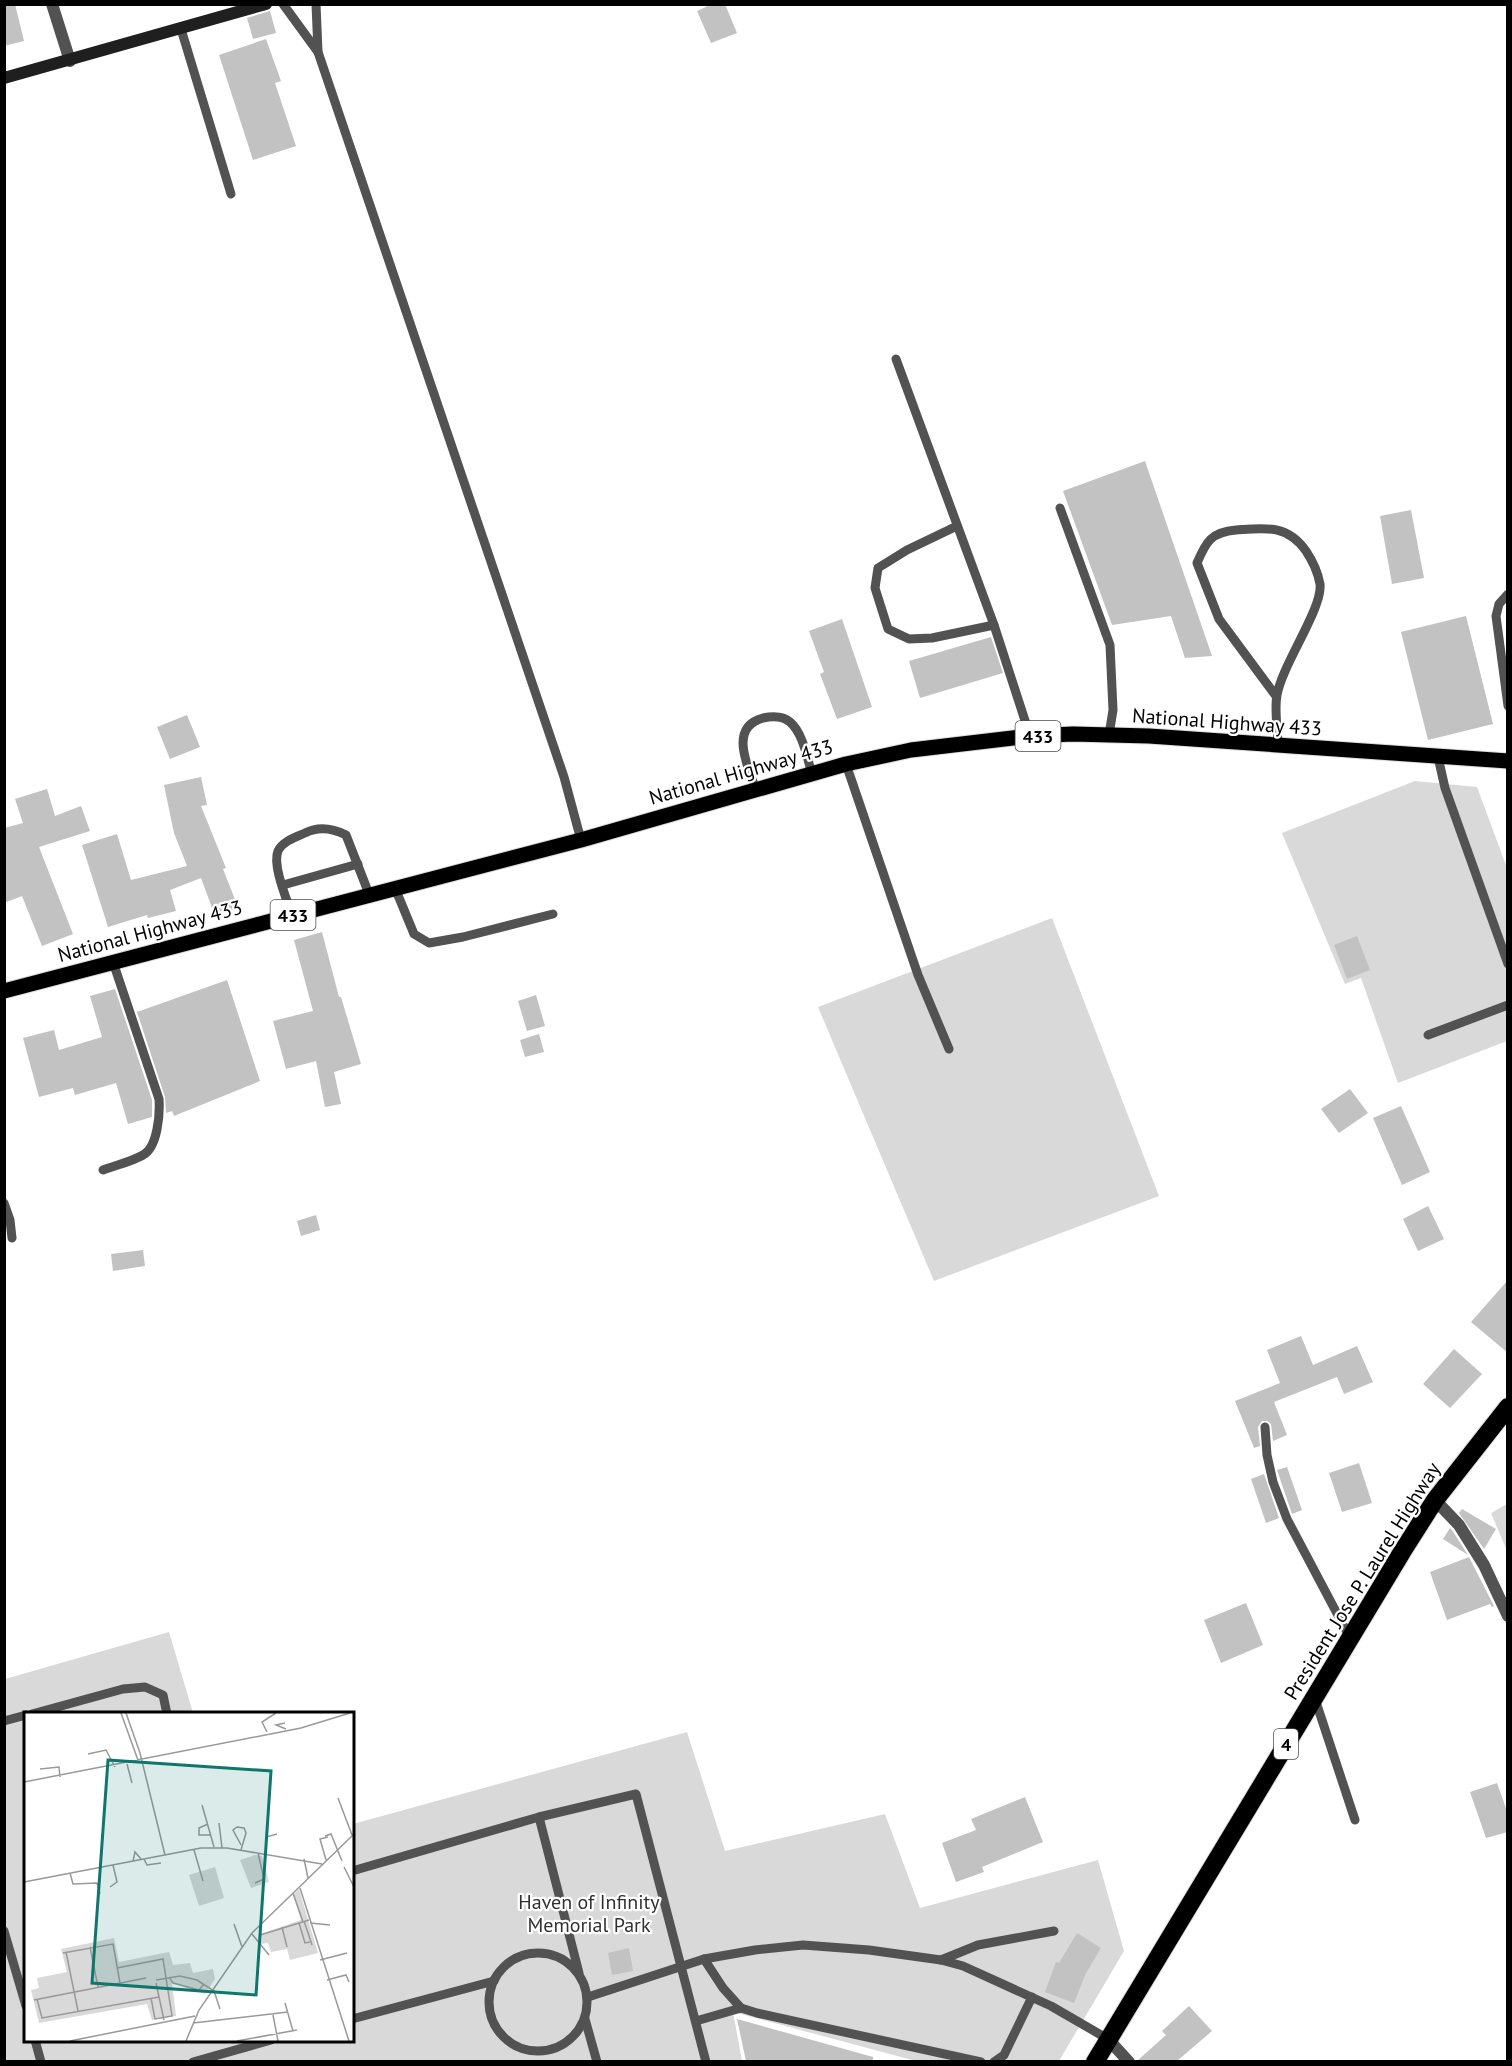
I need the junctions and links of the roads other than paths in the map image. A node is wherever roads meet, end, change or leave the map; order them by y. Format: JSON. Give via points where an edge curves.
{"nodes":[{"id":1,"x":52,"y":4,"type":"edge"},
{"id":2,"x":266,"y":4,"type":"edge"},
{"id":3,"x":283,"y":4,"type":"edge"},
{"id":4,"x":316,"y":4,"type":"edge"},
{"id":5,"x":181,"y":29,"type":"junction"},
{"id":6,"x":318,"y":52,"type":"junction"},
{"id":7,"x":70,"y":60,"type":"junction"},
{"id":8,"x":4,"y":78,"type":"edge"},
{"id":9,"x":231,"y":194,"type":"dead end"},
{"id":10,"x":896,"y":359,"type":"dead end"},
{"id":11,"x":1060,"y":508,"type":"dead end"},
{"id":12,"x":957,"y":526,"type":"junction"},
{"id":13,"x":1508,"y":594,"type":"edge"},
{"id":14,"x":994,"y":625,"type":"junction"},
{"id":15,"x":1276,"y":696,"type":"junction"},
{"id":16,"x":1508,"y":706,"type":"edge"},
{"id":17,"x":1109,"y":735,"type":"junction"},
{"id":18,"x":1030,"y":736,"type":"junction"},
{"id":19,"x":1278,"y":746,"type":"junction"},
{"id":20,"x":1438,"y":757,"type":"junction"},
{"id":21,"x":1508,"y":761,"type":"edge"},
{"id":22,"x":846,"y":764,"type":"junction"},
{"id":23,"x":812,"y":774,"type":"junction"},
{"id":24,"x":756,"y":790,"type":"junction"},
{"id":25,"x":581,"y":840,"type":"junction"},
{"id":26,"x":358,"y":864,"type":"junction"},
{"id":27,"x":283,"y":885,"type":"junction"},
{"id":28,"x":395,"y":888,"type":"junction"},
{"id":29,"x":369,"y":894,"type":"junction"},
{"id":30,"x":553,"y":914,"type":"dead end"},
{"id":31,"x":292,"y":915,"type":"junction"},
{"id":32,"x":113,"y":962,"type":"junction"},
{"id":33,"x":1508,"y":964,"type":"edge"},
{"id":34,"x":4,"y":991,"type":"edge"},
{"id":35,"x":1508,"y":1005,"type":"edge"},
{"id":36,"x":1428,"y":1035,"type":"dead end"},
{"id":37,"x":949,"y":1049,"type":"dead end"},
{"id":38,"x":103,"y":1170,"type":"dead end"},
{"id":39,"x":4,"y":1203,"type":"edge"},
{"id":40,"x":12,"y":1238,"type":"dead end"},
{"id":41,"x":1508,"y":1407,"type":"edge"},
{"id":42,"x":1265,"y":1427,"type":"dead end"},
{"id":43,"x":1435,"y":1500,"type":"junction"},
{"id":44,"x":1508,"y":1616,"type":"edge"},
{"id":45,"x":1350,"y":1638,"type":"junction"},
{"id":46,"x":1314,"y":1697,"type":"junction"},
{"id":47,"x":36,"y":1712,"type":"edge"},
{"id":48,"x":168,"y":1712,"type":"edge"},
{"id":49,"x":24,"y":1716,"type":"edge"},
{"id":50,"x":4,"y":1721,"type":"edge"},
{"id":51,"x":539,"y":1817,"type":"junction"},
{"id":52,"x":1355,"y":1820,"type":"dead end"},
{"id":53,"x":354,"y":1870,"type":"edge"},
{"id":54,"x":1054,"y":1930,"type":"dead end"},
{"id":55,"x":4,"y":1931,"type":"edge"},
{"id":56,"x":704,"y":1959,"type":"junction"},
{"id":57,"x":941,"y":1960,"type":"junction"},
{"id":58,"x":682,"y":1966,"type":"junction"},
{"id":59,"x":579,"y":1973,"type":"junction"},
{"id":60,"x":494,"y":1980,"type":"junction"},
{"id":61,"x":588,"y":1996,"type":"junction"},
{"id":62,"x":1032,"y":1997,"type":"junction"},
{"id":63,"x":24,"y":1999,"type":"edge"},
{"id":64,"x":741,"y":2008,"type":"junction"},
{"id":65,"x":354,"y":2018,"type":"edge"},
{"id":66,"x":585,"y":2019,"type":"junction"},
{"id":67,"x":696,"y":2021,"type":"junction"},
{"id":68,"x":1108,"y":2039,"type":"junction"},
{"id":69,"x":36,"y":2042,"type":"edge"},
{"id":70,"x":253,"y":2043,"type":"edge"},
{"id":71,"x":41,"y":2061,"type":"edge"},
{"id":72,"x":193,"y":2061,"type":"edge"},
{"id":73,"x":597,"y":2061,"type":"edge"},
{"id":74,"x":706,"y":2061,"type":"edge"},
{"id":75,"x":981,"y":2061,"type":"edge"},
{"id":76,"x":994,"y":2061,"type":"edge"},
{"id":77,"x":1095,"y":2061,"type":"edge"},
{"id":78,"x":1129,"y":2061,"type":"edge"}],
"edges":[{"from":1,"to":7,"type":"street"},
{"from":2,"to":5,"type":"street"},
{"from":3,"to":6,"type":"lane"},
{"from":4,"to":6,"type":"lane"},
{"from":5,"to":7,"type":"street"},
{"from":5,"to":9,"type":"lane"},
{"from":6,"to":25,"type":"lane","via":[[564,777]]},
{"from":7,"to":8,"type":"street"},
{"from":10,"to":12,"type":"lane"},
{"from":11,"to":17,"type":"lane","via":[[1110,645],[1113,710]]},
{"from":12,"to":14,"type":"lane"},
{"from":12,"to":14,"type":"lane","via":[[878,568],[875,588],[888,629],[909,639]]},
{"from":13,"to":16,"type":"lane","via":[[1499,604],[1496,616]]},
{"from":14,"to":18,"type":"lane"},
{"from":15,"to":15,"type":"lane","via":[[1315,608],[1320,586],[1312,559],[1298,539],[1270,527],[1226,531],[1206,542],[1197,562],[1219,619]]},
{"from":15,"to":19,"type":"lane"},
{"from":17,"to":18,"type":"main road","name":"National Highway 433","number":"433"},
{"from":17,"to":19,"type":"main road","name":"National Highway 433","number":"433"},
{"from":18,"to":22,"type":"main road","name":"National Highway 433","number":"433","via":[[911,750]]},
{"from":19,"to":20,"type":"main road","name":"National Highway 433","number":"433"},
{"from":20,"to":21,"type":"main road","name":"National Highway 433","number":"433"},
{"from":20,"to":33,"type":"lane","via":[[1445,788]]},
{"from":22,"to":23,"type":"main road","name":"National Highway 433","number":"433"},
{"from":22,"to":37,"type":"lane","via":[[918,975]]},
{"from":23,"to":24,"type":"main road","name":"National Highway 433","number":"433"},
{"from":23,"to":24,"type":"lane","via":[[799,735],[790,722],[777,717],[761,719],[747,726],[742,739],[743,754]]},
{"from":24,"to":25,"type":"main road","name":"National Highway 433","number":"433"},
{"from":25,"to":28,"type":"main road","name":"National Highway 433","number":"433"},
{"from":26,"to":27,"type":"lane"},
{"from":26,"to":27,"type":"lane","via":[[346,835],[332,828],[309,831],[286,842],[278,851],[277,866]]},
{"from":26,"to":29,"type":"lane"},
{"from":27,"to":31,"type":"lane"},
{"from":28,"to":29,"type":"main road","name":"National Highway 433","number":"433"},
{"from":28,"to":30,"type":"lane","via":[[414,934],[429,943]]},
{"from":29,"to":31,"type":"main road","name":"National Highway 433","number":"433"},
{"from":31,"to":32,"type":"main road","name":"National Highway 433","number":"433"},
{"from":32,"to":34,"type":"main road","name":"National Highway 433","number":"433"},
{"from":32,"to":38,"type":"lane","via":[[159,1098],[160,1115],[146,1155]]},
{"from":35,"to":36,"type":"lane"},
{"from":39,"to":40,"type":"lane"},
{"from":41,"to":43,"type":"highway","name":"President Jose P. Laurel Highway","number":"4"},
{"from":42,"to":45,"type":"lane","via":[[1273,1482],[1287,1520]]},
{"from":43,"to":44,"type":"street","via":[[1459,1525],[1485,1565]]},
{"from":43,"to":45,"type":"highway","name":"President Jose P. Laurel Highway","number":"4"},
{"from":45,"to":46,"type":"highway","name":"President Jose P. Laurel Highway","number":"4"},
{"from":46,"to":52,"type":"lane"},
{"from":46,"to":68,"type":"highway","name":"President Jose P. Laurel Highway","number":"4"},
{"from":47,"to":48,"type":"lane","via":[[144,1687],[163,1695]]},
{"from":49,"to":50,"type":"lane"},
{"from":51,"to":53,"type":"lane"},
{"from":51,"to":58,"type":"lane","via":[[636,1794]]},
{"from":51,"to":59,"type":"lane"},
{"from":54,"to":57,"type":"lane","via":[[978,1945]]},
{"from":55,"to":63,"type":"lane"},
{"from":56,"to":57,"type":"lane","via":[[803,1945]]},
{"from":56,"to":58,"type":"lane"},
{"from":56,"to":64,"type":"lane"},
{"from":57,"to":62,"type":"lane"},
{"from":58,"to":61,"type":"lane"},
{"from":58,"to":67,"type":"lane"},
{"from":59,"to":60,"type":"lane","via":[[559,1957],[534,1953],[510,1961]]},
{"from":59,"to":61,"type":"lane"},
{"from":60,"to":65,"type":"lane"},
{"from":60,"to":66,"type":"lane","via":[[489,2002],[494,2025],[509,2042],[530,2051],[553,2050],[573,2038]]},
{"from":61,"to":66,"type":"lane"},
{"from":62,"to":68,"type":"lane"},
{"from":62,"to":76,"type":"lane","via":[[1004,2055]]},
{"from":64,"to":67,"type":"lane"},
{"from":64,"to":75,"type":"lane"},
{"from":66,"to":73,"type":"lane"},
{"from":67,"to":74,"type":"lane"},
{"from":68,"to":77,"type":"highway","name":"President Jose P. Laurel Highway","number":"4"},
{"from":68,"to":78,"type":"street"},
{"from":69,"to":71,"type":"lane"},
{"from":70,"to":72,"type":"lane"}]}
